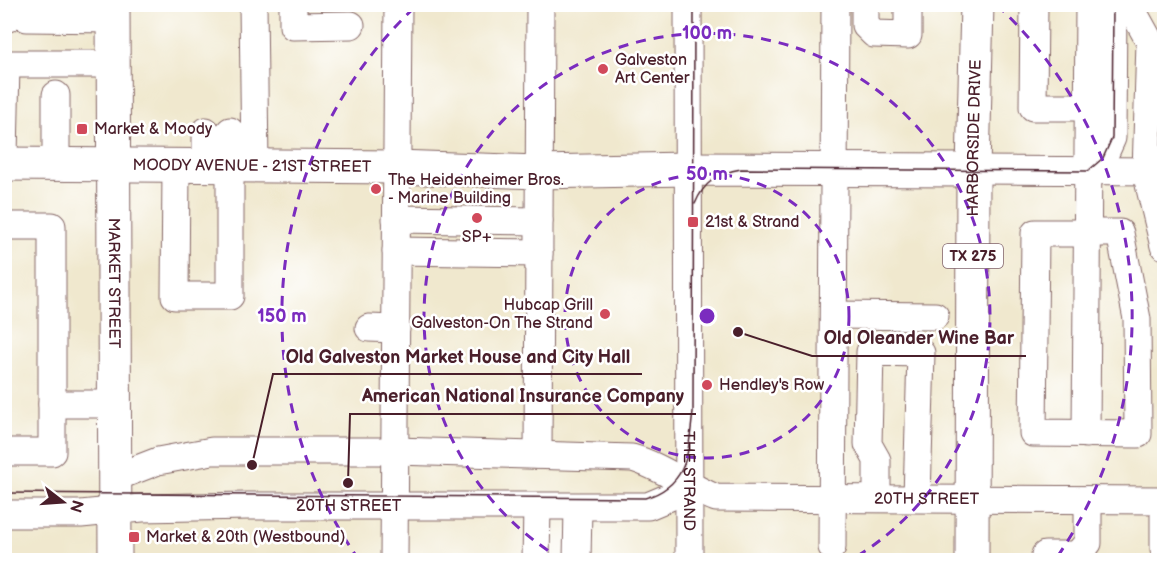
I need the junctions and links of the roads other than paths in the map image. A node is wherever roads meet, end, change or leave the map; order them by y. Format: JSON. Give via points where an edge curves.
{"nodes":[{"id":1,"x":253,"y":4,"type":"edge"},
{"id":2,"x":293,"y":4,"type":"edge"},
{"id":3,"x":398,"y":4,"type":"edge"},
{"id":4,"x":540,"y":4,"type":"edge"},
{"id":5,"x":688,"y":4,"type":"edge"},
{"id":6,"x":836,"y":4,"type":"edge"},
{"id":7,"x":865,"y":4,"type":"edge"},
{"id":8,"x":908,"y":4,"type":"edge"},
{"id":9,"x":977,"y":4,"type":"edge"},
{"id":10,"x":1034,"y":4,"type":"edge"},
{"id":11,"x":1089,"y":4,"type":"edge"},
{"id":12,"x":1113,"y":4,"type":"edge"},
{"id":13,"x":1129,"y":4,"type":"edge"},
{"id":14,"x":113,"y":12,"type":"edge"},
{"id":15,"x":26,"y":16,"type":"edge"},
{"id":16,"x":351,"y":25,"type":"dead end"},
{"id":17,"x":113,"y":64,"type":"junction"},
{"id":18,"x":56,"y":79,"type":"junction"},
{"id":19,"x":1088,"y":107,"type":"junction"},
{"id":20,"x":218,"y":131,"type":"dead end"},
{"id":21,"x":4,"y":156,"type":"edge"},
{"id":22,"x":4,"y":164,"type":"edge"},
{"id":23,"x":56,"y":165,"type":"junction"},
{"id":24,"x":114,"y":165,"type":"junction"},
{"id":25,"x":217,"y":166,"type":"junction"},
{"id":26,"x":397,"y":167,"type":"junction"},
{"id":27,"x":687,"y":168,"type":"junction"},
{"id":28,"x":835,"y":170,"type":"junction"},
{"id":29,"x":973,"y":170,"type":"junction"},
{"id":30,"x":539,"y":171,"type":"junction"},
{"id":31,"x":1088,"y":171,"type":"junction"},
{"id":32,"x":1155,"y":172,"type":"edge"},
{"id":33,"x":396,"y":219,"type":"junction"},
{"id":34,"x":539,"y":221,"type":"junction"},
{"id":35,"x":4,"y":226,"type":"edge"},
{"id":36,"x":1087,"y":233,"type":"junction"},
{"id":37,"x":1164,"y":246,"type":"edge"},
{"id":38,"x":396,"y":251,"type":"junction"},
{"id":39,"x":539,"y":254,"type":"junction"},
{"id":40,"x":834,"y":315,"type":"junction"},
{"id":41,"x":935,"y":316,"type":"dead end"},
{"id":42,"x":369,"y":328,"type":"dead end"},
{"id":43,"x":396,"y":329,"type":"junction"},
{"id":44,"x":52,"y":404,"type":"junction"},
{"id":45,"x":112,"y":404,"type":"junction"},
{"id":46,"x":1086,"y":434,"type":"junction"},
{"id":47,"x":395,"y":451,"type":"junction"},
{"id":48,"x":4,"y":452,"type":"edge"},
{"id":49,"x":538,"y":455,"type":"junction"},
{"id":50,"x":114,"y":478,"type":"junction"},
{"id":51,"x":691,"y":488,"type":"junction"},
{"id":52,"x":833,"y":497,"type":"junction"},
{"id":53,"x":877,"y":498,"type":"junction"},
{"id":54,"x":917,"y":498,"type":"junction"},
{"id":55,"x":972,"y":499,"type":"junction"},
{"id":56,"x":1082,"y":500,"type":"junction"},
{"id":57,"x":1164,"y":500,"type":"edge"},
{"id":58,"x":537,"y":507,"type":"junction"},
{"id":59,"x":578,"y":507,"type":"junction"},
{"id":60,"x":394,"y":508,"type":"junction"},
{"id":61,"x":116,"y":510,"type":"junction"},
{"id":62,"x":4,"y":514,"type":"edge"},
{"id":63,"x":832,"y":547,"type":"dead end"},
{"id":64,"x":1164,"y":549,"type":"edge"},
{"id":65,"x":1083,"y":554,"type":"edge"},
{"id":66,"x":115,"y":561,"type":"edge"},
{"id":67,"x":394,"y":561,"type":"edge"},
{"id":68,"x":536,"y":561,"type":"edge"},
{"id":69,"x":577,"y":561,"type":"edge"},
{"id":70,"x":689,"y":561,"type":"edge"},
{"id":71,"x":972,"y":561,"type":"edge"},
{"id":72,"x":1045,"y":561,"type":"edge"}],
"edges":[{"from":1,"to":25,"type":"street"},
{"from":2,"to":16,"type":"street","via":[[293,26]]},
{"from":3,"to":26,"type":"street"},
{"from":4,"to":30,"type":"street"},
{"from":5,"to":27,"type":"street","name":"THE STRAND"},
{"from":6,"to":28,"type":"street"},
{"from":7,"to":8,"type":"street","via":[[865,25],[874,34],[908,35]]},
{"from":9,"to":29,"type":"main road","name":"HARBORSIDE DRIVE","number":"TX 275"},
{"from":10,"to":19,"type":"street","via":[[1033,107]]},
{"from":11,"to":19,"type":"street"},
{"from":12,"to":31,"type":"street","via":[[1112,138],[1103,158]]},
{"from":13,"to":32,"type":"street","via":[[1150,42]]},
{"from":14,"to":15,"type":"street"},
{"from":14,"to":17,"type":"main road","name":"MARKET STREET"},
{"from":17,"to":18,"type":"street"},
{"from":17,"to":24,"type":"main road","name":"MARKET STREET"},
{"from":18,"to":21,"type":"street","via":[[6,64]]},
{"from":18,"to":23,"type":"street"},
{"from":19,"to":31,"type":"street"},
{"from":20,"to":25,"type":"street"},
{"from":22,"to":23,"type":"main road","name":"MOODY AVENUE - 21ST STREET"},
{"from":23,"to":24,"type":"main road","name":"MOODY AVENUE - 21ST STREET"},
{"from":24,"to":25,"type":"main road","name":"MOODY AVENUE - 21ST STREET"},
{"from":24,"to":45,"type":"main road","name":"MARKET STREET"},
{"from":25,"to":26,"type":"main road","name":"MOODY AVENUE - 21ST STREET"},
{"from":26,"to":30,"type":"main road","name":"MOODY AVENUE - 21ST STREET"},
{"from":26,"to":33,"type":"street"},
{"from":27,"to":28,"type":"main road","name":"MOODY AVENUE - 21ST STREET"},
{"from":27,"to":30,"type":"main road","name":"MOODY AVENUE - 21ST STREET"},
{"from":27,"to":51,"type":"street","name":"THE STRAND"},
{"from":28,"to":29,"type":"main road","name":"MOODY AVENUE - 21ST STREET"},
{"from":28,"to":40,"type":"street"},
{"from":29,"to":31,"type":"street","name":"MOODY AVENUE - 21ST STREET"},
{"from":29,"to":55,"type":"main road","name":"HARBORSIDE DRIVE","number":"TX 275"},
{"from":30,"to":34,"type":"street"},
{"from":31,"to":32,"type":"street","name":"MOODY AVENUE - 21ST STREET"},
{"from":31,"to":36,"type":"street"},
{"from":32,"to":37,"type":"street"},
{"from":33,"to":34,"type":"street"},
{"from":33,"to":38,"type":"street"},
{"from":34,"to":39,"type":"street"},
{"from":35,"to":44,"type":"street","via":[[52,226]]},
{"from":36,"to":46,"type":"street"},
{"from":36,"to":46,"type":"street","via":[[1120,233],[1137,319],[1138,434]]},
{"from":36,"to":46,"type":"street","via":[[1035,232],[1033,433]]},
{"from":38,"to":39,"type":"street"},
{"from":38,"to":43,"type":"street"},
{"from":39,"to":49,"type":"street"},
{"from":40,"to":41,"type":"street"},
{"from":40,"to":52,"type":"street"},
{"from":42,"to":43,"type":"street"},
{"from":43,"to":47,"type":"street"},
{"from":44,"to":45,"type":"street"},
{"from":44,"to":48,"type":"street","via":[[52,452]]},
{"from":45,"to":50,"type":"main road","name":"MARKET STREET"},
{"from":47,"to":49,"type":"street","name":"20TH STREET"},
{"from":47,"to":50,"type":"street","name":"20TH STREET","via":[[212,451],[158,461]]},
{"from":47,"to":60,"type":"street"},
{"from":49,"to":51,"type":"street","name":"20TH STREET","via":[[632,458]]},
{"from":50,"to":61,"type":"main road","name":"MARKET STREET"},
{"from":51,"to":52,"type":"street","name":"20TH STREET","via":[[716,498]]},
{"from":51,"to":59,"type":"street","name":"20TH STREET","via":[[648,506]]},
{"from":51,"to":70,"type":"street","name":"THE STRAND"},
{"from":52,"to":53,"type":"street","name":"20TH STREET"},
{"from":52,"to":63,"type":"street"},
{"from":53,"to":54,"type":"street","name":"20TH STREET"},
{"from":53,"to":54,"type":"street","via":[[877,460],[868,444],[870,352],[921,353]]},
{"from":54,"to":55,"type":"street","name":"20TH STREET"},
{"from":55,"to":56,"type":"street","name":"20TH STREET"},
{"from":55,"to":71,"type":"main road","name":"HARBORSIDE DRIVE","number":"TX 275"},
{"from":56,"to":57,"type":"street","name":"20TH STREET"},
{"from":56,"to":65,"type":"street","via":[[1088,543]]},
{"from":57,"to":64,"type":"street"},
{"from":58,"to":59,"type":"street","name":"20TH STREET"},
{"from":58,"to":60,"type":"street","name":"20TH STREET"},
{"from":58,"to":68,"type":"street"},
{"from":59,"to":69,"type":"street"},
{"from":60,"to":61,"type":"street","name":"20TH STREET","via":[[248,506]]},
{"from":60,"to":67,"type":"street"},
{"from":61,"to":62,"type":"street","name":"20TH STREET"},
{"from":61,"to":66,"type":"main road","name":"MARKET STREET"},
{"from":65,"to":72,"type":"street","via":[[1046,555]]}]}
